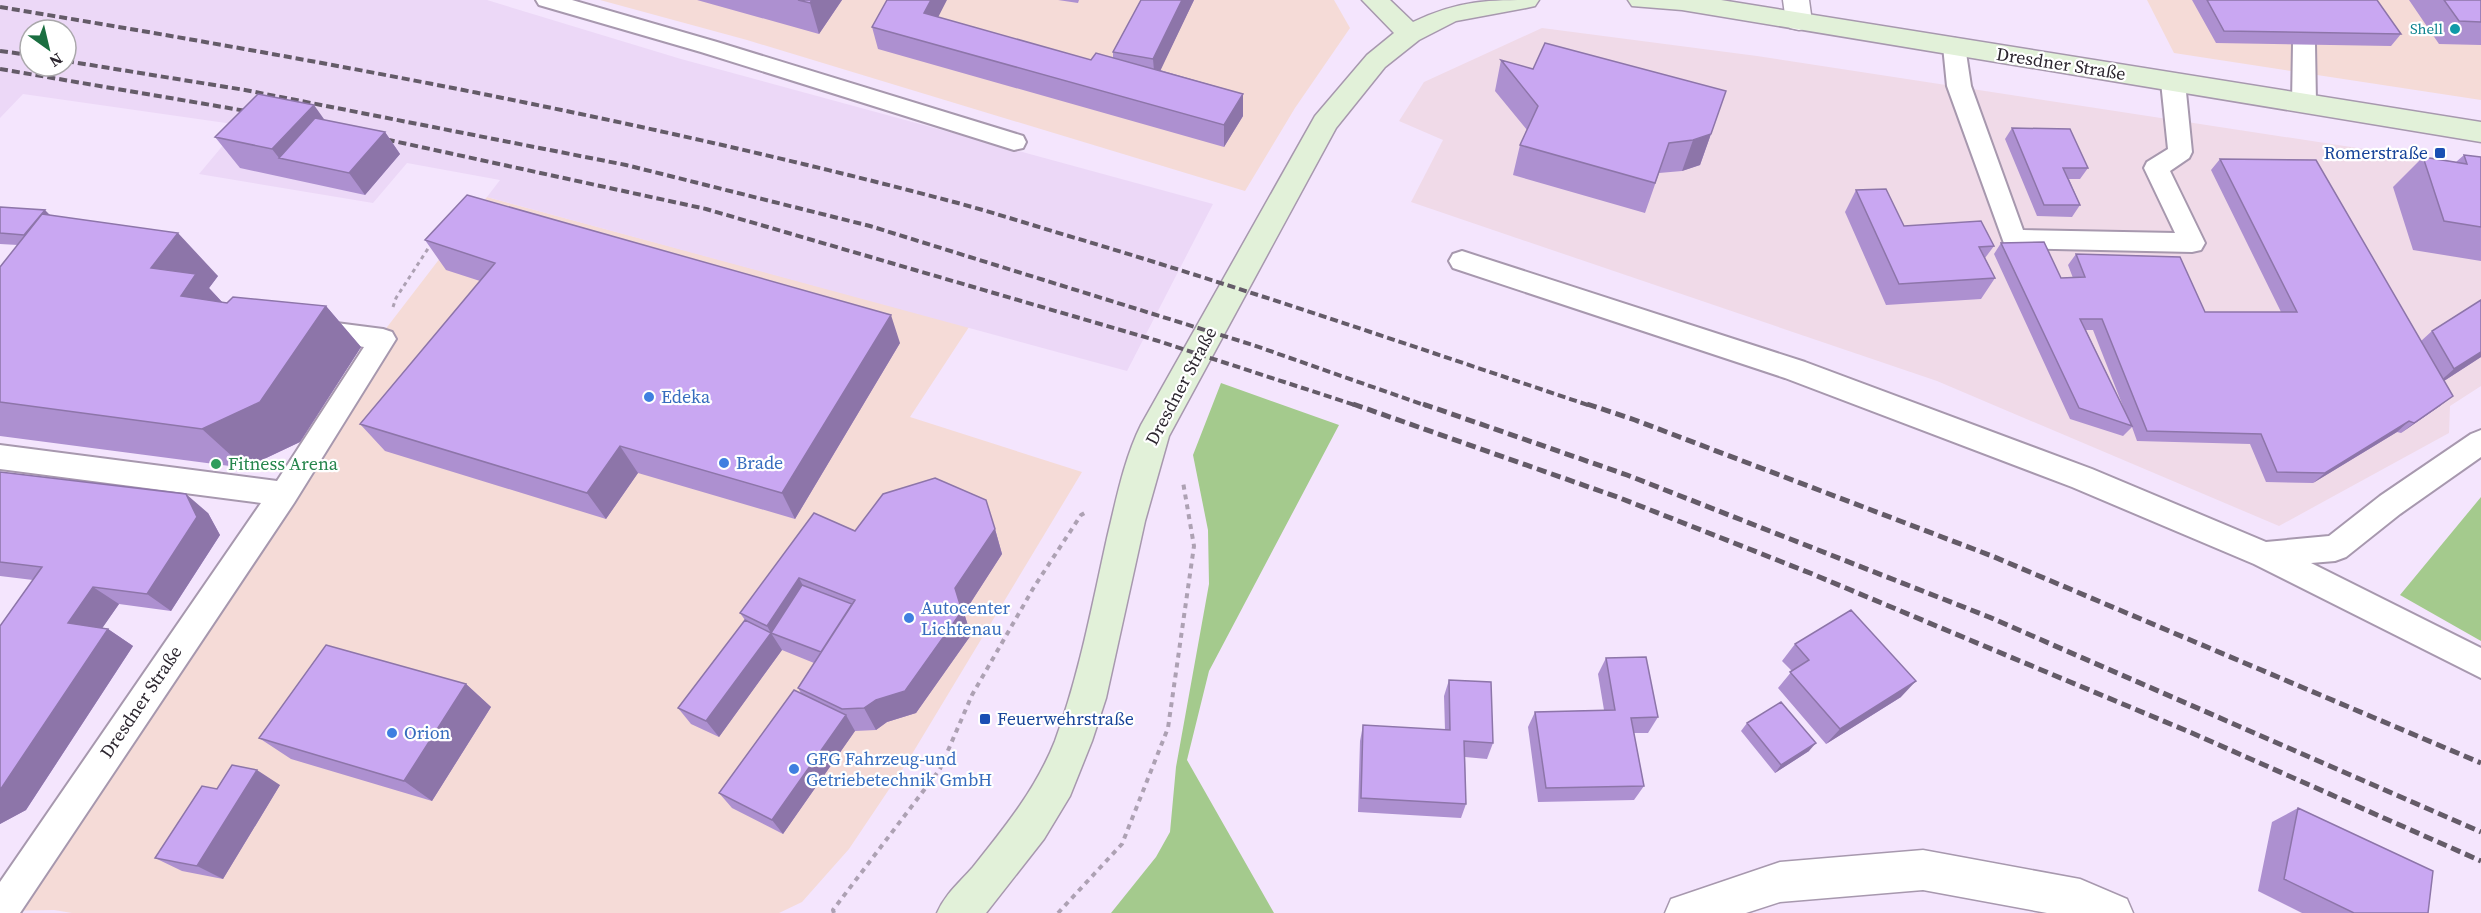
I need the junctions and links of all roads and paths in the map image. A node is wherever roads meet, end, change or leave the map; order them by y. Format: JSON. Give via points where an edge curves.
{"nodes":[{"id":1,"x":547,"y":0,"type":"edge"},
{"id":2,"x":1375,"y":0,"type":"edge"},
{"id":3,"x":1526,"y":0,"type":"edge"},
{"id":4,"x":1641,"y":0,"type":"edge"},
{"id":5,"x":1441,"y":7,"type":"edge"},
{"id":6,"x":1797,"y":11,"type":"edge"},
{"id":7,"x":1410,"y":34,"type":"junction"},
{"id":8,"x":2304,"y":44,"type":"edge"},
{"id":9,"x":1954,"y":46,"type":"junction"},
{"id":10,"x":2173,"y":82,"type":"junction"},
{"id":11,"x":2304,"y":103,"type":"junction"},
{"id":12,"x":2481,"y":132,"type":"edge"},
{"id":13,"x":1014,"y":142,"type":"dead end"},
{"id":14,"x":438,"y":235,"type":"edge"},
{"id":15,"x":1462,"y":261,"type":"dead end"},
{"id":16,"x":396,"y":298,"type":"dead end"},
{"id":17,"x":289,"y":327,"type":"edge"},
{"id":18,"x":1152,"y":434,"type":"junction"},
{"id":19,"x":2481,"y":442,"type":"edge"},
{"id":20,"x":0,"y":457,"type":"edge"},
{"id":21,"x":1137,"y":480,"type":"junction"},
{"id":22,"x":284,"y":494,"type":"junction"},
{"id":23,"x":2265,"y":555,"type":"junction"},
{"id":24,"x":2481,"y":664,"type":"edge"},
{"id":25,"x":2091,"y":908,"type":"edge"},
{"id":26,"x":966,"y":910,"type":"edge"},
{"id":27,"x":0,"y":912,"type":"edge"},
{"id":28,"x":834,"y":913,"type":"edge"},
{"id":29,"x":1058,"y":913,"type":"edge"},
{"id":30,"x":1685,"y":913,"type":"edge"}],
"edges":[{"from":1,"to":13,"type":"lane"},
{"from":2,"to":7,"type":"main road"},
{"from":3,"to":5,"type":"main road","name":"Dresdner Straße"},
{"from":4,"to":6,"type":"main road","name":"Dresdner Straße"},
{"from":5,"to":7,"type":"main road","name":"Dresdner Straße"},
{"from":6,"to":9,"type":"main road","name":"Dresdner Straße"},
{"from":7,"to":18,"type":"main road","name":"Dresdner Straße","via":[[1377,61],[1325,123]]},
{"from":8,"to":11,"type":"lane"},
{"from":9,"to":10,"type":"main road","name":"Dresdner Straße"},
{"from":9,"to":10,"type":"lane","via":[[1959,86],[2014,240],[2192,243],[2156,168],[2180,152]]},
{"from":10,"to":11,"type":"main road","name":"Dresdner Straße"},
{"from":11,"to":12,"type":"main road","name":"Dresdner Straße"},
{"from":14,"to":16,"type":"path"},
{"from":15,"to":23,"type":"lane","via":[[1795,370],[2082,478]]},
{"from":17,"to":22,"type":"lane","name":"Dresdner Straße","via":[[383,339]]},
{"from":18,"to":21,"type":"main road","name":"Dresdner Straße"},
{"from":18,"to":29,"type":"path","via":[[1181,469],[1194,546],[1168,728],[1122,844]]},
{"from":19,"to":23,"type":"lane","via":[[2335,548]]},
{"from":20,"to":22,"type":"lane"},
{"from":21,"to":26,"type":"main road","name":"Dresdner Straße","via":[[1084,708],[1056,784]]},
{"from":21,"to":28,"type":"path","via":[[1081,515],[1034,586],[972,695],[940,769]]},
{"from":22,"to":27,"type":"lane","name":"Dresdner Straße"},
{"from":23,"to":24,"type":"lane"},
{"from":25,"to":30,"type":"street","via":[[1923,870],[1780,882]]}]}
